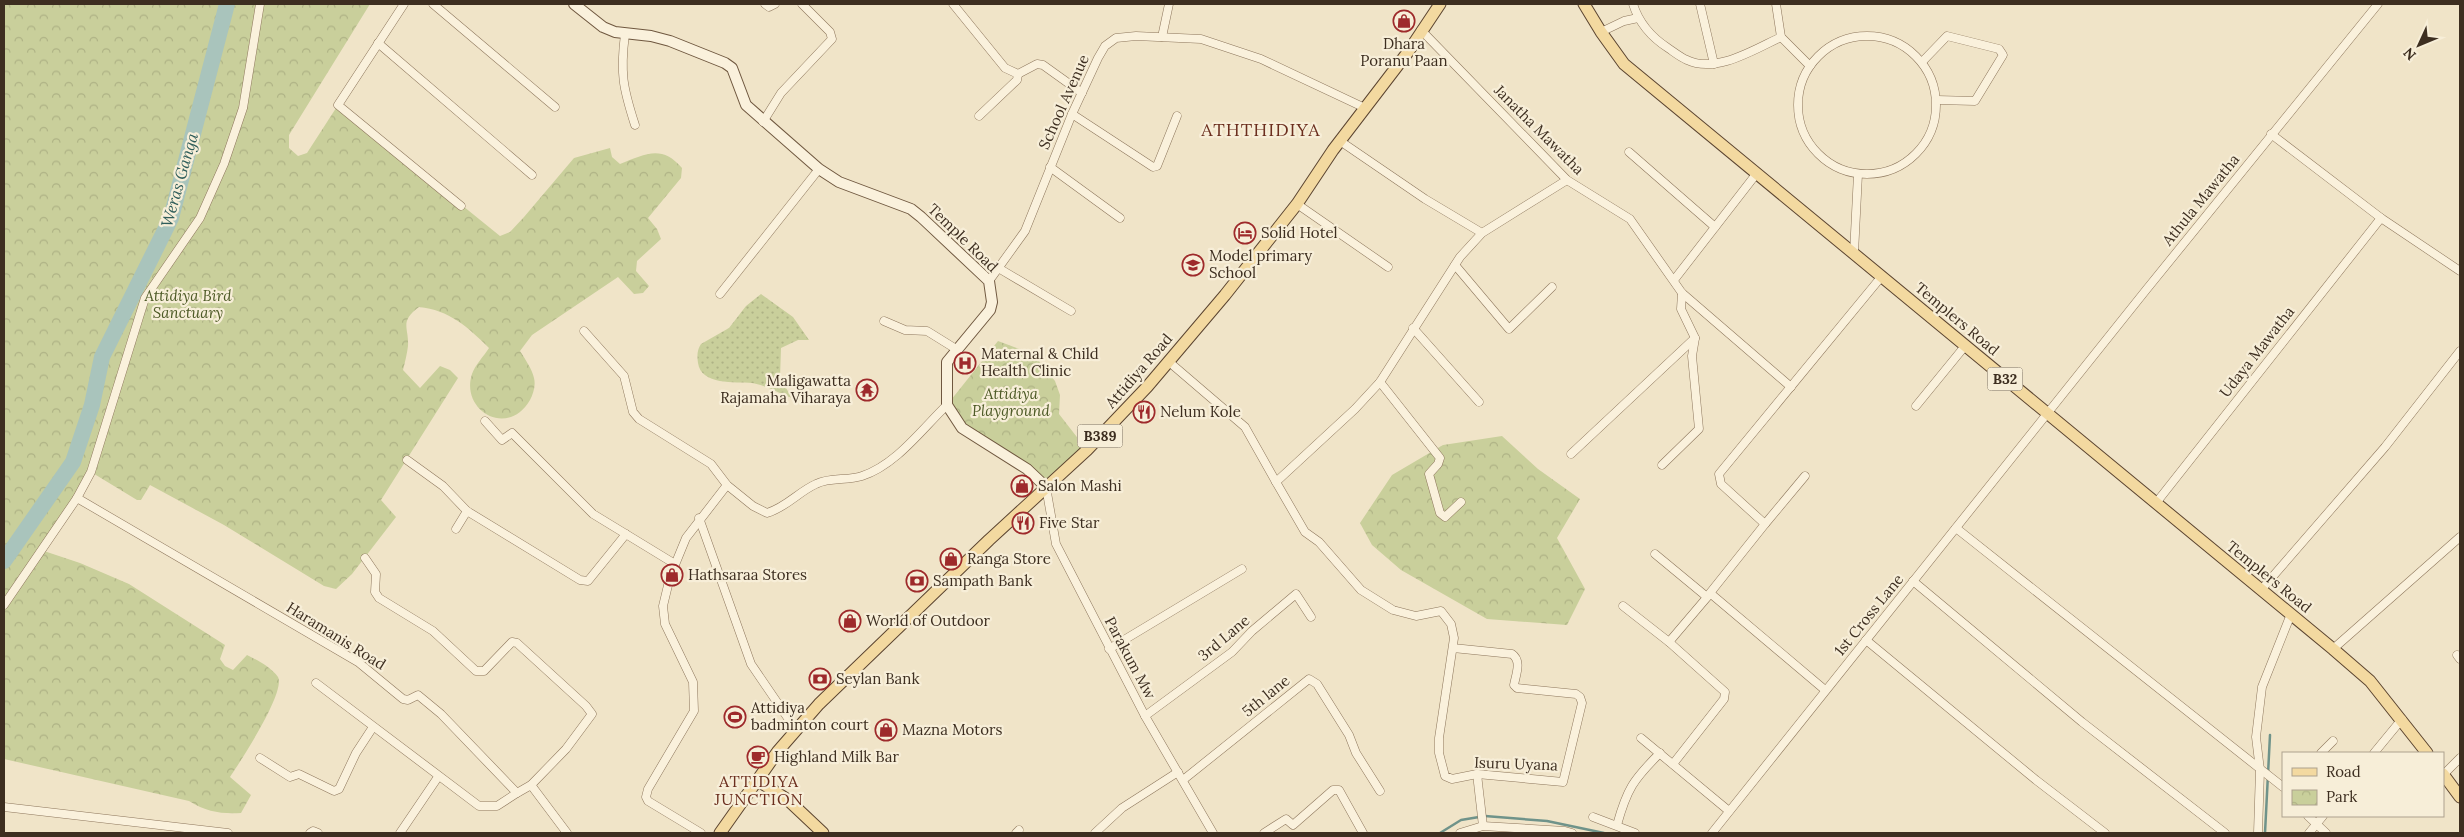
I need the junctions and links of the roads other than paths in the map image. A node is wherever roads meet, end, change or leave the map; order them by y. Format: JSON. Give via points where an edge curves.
{"nodes":[{"id":1,"x":260,"y":4,"type":"edge"},
{"id":2,"x":404,"y":4,"type":"edge"},
{"id":3,"x":434,"y":4,"type":"edge"},
{"id":4,"x":574,"y":4,"type":"edge"},
{"id":5,"x":765,"y":4,"type":"edge"},
{"id":6,"x":775,"y":4,"type":"edge"},
{"id":7,"x":802,"y":4,"type":"edge"},
{"id":8,"x":952,"y":4,"type":"edge"},
{"id":9,"x":1169,"y":4,"type":"edge"},
{"id":10,"x":1440,"y":4,"type":"edge"},
{"id":11,"x":1584,"y":4,"type":"edge"},
{"id":12,"x":1633,"y":4,"type":"edge"},
{"id":13,"x":1700,"y":4,"type":"edge"},
{"id":14,"x":1776,"y":4,"type":"edge"},
{"id":15,"x":2378,"y":4,"type":"edge"},
{"id":16,"x":1638,"y":18,"type":"junction"},
{"id":17,"x":1421,"y":30,"type":"junction"},
{"id":18,"x":1601,"y":32,"type":"junction"},
{"id":19,"x":625,"y":34,"type":"junction"},
{"id":20,"x":1162,"y":37,"type":"junction"},
{"id":21,"x":1781,"y":37,"type":"junction"},
{"id":22,"x":378,"y":43,"type":"junction"},
{"id":23,"x":1922,"y":62,"type":"junction"},
{"id":24,"x":1714,"y":64,"type":"junction"},
{"id":25,"x":1810,"y":66,"type":"junction"},
{"id":26,"x":1018,"y":74,"type":"junction"},
{"id":27,"x":1082,"y":93,"type":"junction"},
{"id":28,"x":1937,"y":100,"type":"junction"},
{"id":29,"x":555,"y":107,"type":"dead end"},
{"id":30,"x":1365,"y":108,"type":"junction"},
{"id":31,"x":1072,"y":114,"type":"junction"},
{"id":32,"x":979,"y":116,"type":"dead end"},
{"id":33,"x":1177,"y":116,"type":"dead end"},
{"id":34,"x":763,"y":122,"type":"junction"},
{"id":35,"x":635,"y":125,"type":"dead end"},
{"id":36,"x":2271,"y":134,"type":"junction"},
{"id":37,"x":1340,"y":141,"type":"junction"},
{"id":38,"x":1629,"y":152,"type":"dead end"},
{"id":39,"x":1050,"y":167,"type":"junction"},
{"id":40,"x":819,"y":169,"type":"junction"},
{"id":41,"x":1757,"y":173,"type":"junction"},
{"id":42,"x":1858,"y":174,"type":"junction"},
{"id":43,"x":532,"y":175,"type":"dead end"},
{"id":44,"x":1567,"y":180,"type":"junction"},
{"id":45,"x":1297,"y":204,"type":"junction"},
{"id":46,"x":461,"y":206,"type":"dead end"},
{"id":47,"x":1120,"y":218,"type":"dead end"},
{"id":48,"x":2381,"y":218,"type":"junction"},
{"id":49,"x":1715,"y":227,"type":"junction"},
{"id":50,"x":1482,"y":233,"type":"junction"},
{"id":51,"x":1854,"y":253,"type":"junction"},
{"id":52,"x":1454,"y":265,"type":"junction"},
{"id":53,"x":1388,"y":267,"type":"dead end"},
{"id":54,"x":1000,"y":269,"type":"junction"},
{"id":55,"x":2460,"y":271,"type":"edge"},
{"id":56,"x":1882,"y":276,"type":"junction"},
{"id":57,"x":1674,"y":280,"type":"junction"},
{"id":58,"x":989,"y":281,"type":"junction"},
{"id":59,"x":1552,"y":287,"type":"dead end"},
{"id":60,"x":1682,"y":293,"type":"junction"},
{"id":61,"x":720,"y":294,"type":"dead end"},
{"id":62,"x":1071,"y":311,"type":"dead end"},
{"id":63,"x":884,"y":321,"type":"dead end"},
{"id":64,"x":1414,"y":328,"type":"junction"},
{"id":65,"x":584,"y":331,"type":"dead end"},
{"id":66,"x":1695,"y":338,"type":"junction"},
{"id":67,"x":1966,"y":346,"type":"junction"},
{"id":68,"x":956,"y":349,"type":"junction"},
{"id":69,"x":2460,"y":351,"type":"edge"},
{"id":70,"x":1168,"y":361,"type":"junction"},
{"id":71,"x":1380,"y":382,"type":"junction"},
{"id":72,"x":1791,"y":387,"type":"junction"},
{"id":73,"x":1479,"y":402,"type":"dead end"},
{"id":74,"x":947,"y":405,"type":"junction"},
{"id":75,"x":1916,"y":406,"type":"dead end"},
{"id":76,"x":2048,"y":414,"type":"junction"},
{"id":77,"x":485,"y":421,"type":"dead end"},
{"id":78,"x":1571,"y":454,"type":"dead end"},
{"id":79,"x":407,"y":460,"type":"dead end"},
{"id":80,"x":1662,"y":466,"type":"dead end"},
{"id":81,"x":1805,"y":476,"type":"dead end"},
{"id":82,"x":1276,"y":482,"type":"junction"},
{"id":83,"x":726,"y":485,"type":"junction"},
{"id":84,"x":1046,"y":487,"type":"junction"},
{"id":85,"x":77,"y":498,"type":"junction"},
{"id":86,"x":1460,"y":502,"type":"dead end"},
{"id":87,"x":2156,"y":503,"type":"junction"},
{"id":88,"x":467,"y":510,"type":"junction"},
{"id":89,"x":700,"y":518,"type":"junction"},
{"id":90,"x":1765,"y":524,"type":"junction"},
{"id":91,"x":1956,"y":528,"type":"junction"},
{"id":92,"x":456,"y":529,"type":"dead end"},
{"id":93,"x":626,"y":534,"type":"junction"},
{"id":94,"x":2460,"y":537,"type":"edge"},
{"id":95,"x":1655,"y":554,"type":"dead end"},
{"id":96,"x":365,"y":558,"type":"dead end"},
{"id":97,"x":675,"y":564,"type":"junction"},
{"id":98,"x":1242,"y":569,"type":"dead end"},
{"id":99,"x":1913,"y":581,"type":"junction"},
{"id":100,"x":2262,"y":590,"type":"junction"},
{"id":101,"x":1708,"y":596,"type":"junction"},
{"id":102,"x":4,"y":605,"type":"edge"},
{"id":103,"x":1623,"y":606,"type":"dead end"},
{"id":104,"x":2291,"y":614,"type":"junction"},
{"id":105,"x":1311,"y":617,"type":"dead end"},
{"id":106,"x":1866,"y":640,"type":"junction"},
{"id":107,"x":1669,"y":642,"type":"junction"},
{"id":108,"x":1109,"y":648,"type":"junction"},
{"id":109,"x":1453,"y":648,"type":"junction"},
{"id":110,"x":2333,"y":649,"type":"junction"},
{"id":111,"x":316,"y":684,"type":"dead end"},
{"id":112,"x":1825,"y":690,"type":"junction"},
{"id":113,"x":1145,"y":716,"type":"junction"},
{"id":114,"x":2402,"y":719,"type":"junction"},
{"id":115,"x":373,"y":727,"type":"junction"},
{"id":116,"x":796,"y":730,"type":"junction"},
{"id":117,"x":1641,"y":738,"type":"dead end"},
{"id":118,"x":2332,"y":742,"type":"dead end"},
{"id":119,"x":2322,"y":752,"type":"edge"},
{"id":120,"x":2375,"y":752,"type":"edge"},
{"id":121,"x":2426,"y":752,"type":"edge"},
{"id":122,"x":1660,"y":754,"type":"junction"},
{"id":123,"x":260,"y":758,"type":"dead end"},
{"id":124,"x":2460,"y":758,"type":"edge"},
{"id":125,"x":1673,"y":764,"type":"junction"},
{"id":126,"x":1178,"y":772,"type":"junction"},
{"id":127,"x":2263,"y":772,"type":"junction"},
{"id":128,"x":2444,"y":773,"type":"edge"},
{"id":129,"x":1477,"y":774,"type":"junction"},
{"id":130,"x":2444,"y":775,"type":"edge"},
{"id":131,"x":438,"y":777,"type":"junction"},
{"id":132,"x":757,"y":780,"type":"junction"},
{"id":133,"x":1183,"y":780,"type":"junction"},
{"id":134,"x":531,"y":785,"type":"junction"},
{"id":135,"x":2282,"y":787,"type":"edge"},
{"id":136,"x":1380,"y":791,"type":"dead end"},
{"id":137,"x":517,"y":793,"type":"junction"},
{"id":138,"x":2460,"y":797,"type":"edge"},
{"id":139,"x":4,"y":807,"type":"edge"},
{"id":140,"x":1729,"y":811,"type":"junction"},
{"id":141,"x":1593,"y":817,"type":"dead end"},
{"id":142,"x":2309,"y":817,"type":"edge"},
{"id":143,"x":2322,"y":817,"type":"edge"},
{"id":144,"x":1483,"y":825,"type":"junction"},
{"id":145,"x":1617,"y":825,"type":"junction"},
{"id":146,"x":2316,"y":825,"type":"junction"},
{"id":147,"x":1508,"y":830,"type":"edge"},
{"id":148,"x":228,"y":833,"type":"edge"},
{"id":149,"x":310,"y":833,"type":"edge"},
{"id":150,"x":318,"y":833,"type":"edge"},
{"id":151,"x":400,"y":833,"type":"edge"},
{"id":152,"x":567,"y":833,"type":"edge"},
{"id":153,"x":701,"y":833,"type":"edge"},
{"id":154,"x":720,"y":833,"type":"edge"},
{"id":155,"x":823,"y":833,"type":"edge"},
{"id":156,"x":1095,"y":833,"type":"edge"},
{"id":157,"x":1213,"y":833,"type":"edge"},
{"id":158,"x":1264,"y":833,"type":"edge"},
{"id":159,"x":1363,"y":833,"type":"edge"},
{"id":160,"x":1460,"y":833,"type":"edge"},
{"id":161,"x":1572,"y":833,"type":"edge"},
{"id":162,"x":1635,"y":833,"type":"edge"},
{"id":163,"x":1712,"y":833,"type":"edge"},
{"id":164,"x":2105,"y":833,"type":"edge"},
{"id":165,"x":2225,"y":833,"type":"edge"},
{"id":166,"x":2258,"y":833,"type":"edge"},
{"id":167,"x":2309,"y":833,"type":"edge"},
{"id":168,"x":2326,"y":833,"type":"edge"}],
"edges":[{"from":1,"to":85,"type":"street","via":[[243,108],[224,164],[200,218],[145,298],[91,472]]},
{"from":2,"to":22,"type":"street"},
{"from":3,"to":29,"type":"street"},
{"from":4,"to":19,"type":"street","name":"Temple Road","via":[[603,26]]},
{"from":5,"to":6,"type":"street","via":[[769,7]]},
{"from":7,"to":34,"type":"street","via":[[830,32],[832,39],[781,93]]},
{"from":8,"to":26,"type":"street","via":[[1005,68]]},
{"from":9,"to":20,"type":"street"},
{"from":10,"to":17,"type":"main road","name":"Attidiya Road","number":"B389"},
{"from":11,"to":18,"type":"main road","name":"Templers Road","number":"B32"},
{"from":12,"to":16,"type":"street"},
{"from":13,"to":24,"type":"street"},
{"from":14,"to":21,"type":"street"},
{"from":15,"to":36,"type":"street","name":"Athula Mawatha"},
{"from":16,"to":18,"type":"street"},
{"from":16,"to":24,"type":"street","via":[[1656,40],[1688,61]]},
{"from":17,"to":30,"type":"main road","name":"Attidiya Road","number":"B389"},
{"from":17,"to":44,"type":"street","name":"Janatha Mawatha"},
{"from":18,"to":41,"type":"main road","name":"Templers Road","number":"B32","via":[[1624,64]]},
{"from":19,"to":34,"type":"street","name":"Temple Road","via":[[670,41],[725,63],[732,68],[746,105]]},
{"from":19,"to":35,"type":"street","via":[[621,66],[623,88]]},
{"from":20,"to":27,"type":"street","name":"School Avenue","via":[[1116,38],[1104,46]]},
{"from":20,"to":30,"type":"street","name":"School Avenue","via":[[1201,39],[1231,48]]},
{"from":21,"to":24,"type":"street","via":[[1734,59]]},
{"from":21,"to":25,"type":"street"},
{"from":22,"to":43,"type":"street"},
{"from":22,"to":46,"type":"street","via":[[338,105]]},
{"from":23,"to":25,"type":"street","via":[[1900,45],[1874,36],[1838,42],[1822,52]]},
{"from":23,"to":28,"type":"street"},
{"from":23,"to":28,"type":"street","via":[[1947,36],[1999,48],[2002,52],[1975,101]]},
{"from":25,"to":42,"type":"street","via":[[1800,91],[1800,124],[1822,157],[1839,168]]},
{"from":26,"to":27,"type":"street","via":[[1037,64],[1043,65]]},
{"from":26,"to":32,"type":"street","via":[[1018,80]]},
{"from":27,"to":31,"type":"street","name":"School Avenue"},
{"from":28,"to":42,"type":"street","via":[[1931,134],[1915,156],[1893,170]]},
{"from":30,"to":37,"type":"main road","name":"Attidiya Road","number":"B389"},
{"from":31,"to":33,"type":"street","via":[[1153,167],[1157,166]]},
{"from":31,"to":39,"type":"street","name":"School Avenue"},
{"from":34,"to":40,"type":"street","name":"Temple Road"},
{"from":36,"to":48,"type":"street"},
{"from":36,"to":76,"type":"street","name":"Athula Mawatha"},
{"from":37,"to":45,"type":"main road","name":"Attidiya Road","number":"B389"},
{"from":37,"to":50,"type":"street"},
{"from":38,"to":49,"type":"street"},
{"from":39,"to":47,"type":"street"},
{"from":39,"to":54,"type":"street","name":"School Avenue","via":[[1025,231]]},
{"from":40,"to":58,"type":"street","name":"Temple Road","via":[[849,187],[911,209]]},
{"from":40,"to":61,"type":"street"},
{"from":41,"to":49,"type":"street"},
{"from":41,"to":51,"type":"main road","name":"Templers Road","number":"B32"},
{"from":42,"to":51,"type":"street"},
{"from":44,"to":50,"type":"street"},
{"from":44,"to":57,"type":"street","name":"Janatha Mawatha","via":[[1630,219]]},
{"from":45,"to":53,"type":"street"},
{"from":45,"to":70,"type":"main road","name":"Attidiya Road","number":"B389"},
{"from":48,"to":55,"type":"street"},
{"from":48,"to":87,"type":"street","name":"Udaya Mawatha"},
{"from":49,"to":57,"type":"street"},
{"from":50,"to":52,"type":"street"},
{"from":51,"to":56,"type":"main road","name":"Templers Road","number":"B32"},
{"from":52,"to":59,"type":"street","via":[[1509,330]]},
{"from":52,"to":64,"type":"street"},
{"from":54,"to":58,"type":"street","name":"School Avenue"},
{"from":54,"to":62,"type":"street"},
{"from":56,"to":67,"type":"main road","name":"Templers Road","number":"B32"},
{"from":56,"to":72,"type":"street"},
{"from":57,"to":60,"type":"street","name":"Janatha Mawatha"},
{"from":58,"to":68,"type":"street","name":"Temple Road","via":[[990,310]]},
{"from":60,"to":66,"type":"street","via":[[1681,309]]},
{"from":60,"to":72,"type":"street","name":"Janatha Mawatha"},
{"from":63,"to":68,"type":"street","via":[[905,330],[927,331]]},
{"from":64,"to":71,"type":"street"},
{"from":64,"to":73,"type":"street"},
{"from":65,"to":83,"type":"street","via":[[624,376],[633,412],[639,420],[711,464]]},
{"from":66,"to":78,"type":"street"},
{"from":66,"to":80,"type":"street","via":[[1692,356],[1699,429]]},
{"from":67,"to":75,"type":"street"},
{"from":67,"to":76,"type":"main road","name":"Templers Road","number":"B32"},
{"from":68,"to":74,"type":"street","name":"Temple Road","via":[[947,362]]},
{"from":69,"to":100,"type":"street","via":[[2385,447]]},
{"from":70,"to":82,"type":"street","via":[[1245,427]]},
{"from":70,"to":84,"type":"main road","name":"Attidiya Road","number":"B389","via":[[1124,412]]},
{"from":71,"to":82,"type":"street","via":[[1355,410]]},
{"from":71,"to":86,"type":"street","via":[[1440,458],[1429,474],[1440,513],[1445,517]]},
{"from":72,"to":90,"type":"street","via":[[1720,474],[1721,484]]},
{"from":74,"to":83,"type":"street","via":[[883,465],[862,476],[821,482],[781,509],[768,513]]},
{"from":74,"to":84,"type":"street","via":[[962,428],[1027,470]]},
{"from":76,"to":87,"type":"main road","name":"Templers Road","number":"B32"},
{"from":76,"to":91,"type":"street","name":"1st Cross Lane"},
{"from":77,"to":93,"type":"street","via":[[502,440],[512,434],[515,436],[593,514]]},
{"from":79,"to":88,"type":"street","via":[[444,486]]},
{"from":81,"to":90,"type":"street"},
{"from":82,"to":109,"type":"street","via":[[1305,532],[1319,542],[1361,590],[1393,610],[1416,616],[1440,611],[1452,624]]},
{"from":83,"to":89,"type":"street"},
{"from":84,"to":108,"type":"street","name":"Parakum Mw","via":[[1056,544]]},
{"from":84,"to":116,"type":"main road","name":"Attidiya Road","number":"B389","via":[[845,678]]},
{"from":85,"to":102,"type":"street"},
{"from":85,"to":137,"type":"street","name":"Haramanis Road","via":[[358,662],[403,699],[418,695],[441,714]]},
{"from":87,"to":100,"type":"main road","name":"Templers Road","number":"B32"},
{"from":88,"to":92,"type":"street"},
{"from":88,"to":93,"type":"street","via":[[580,580],[588,581]]},
{"from":89,"to":97,"type":"street","via":[[686,538]]},
{"from":89,"to":116,"type":"street","via":[[751,664]]},
{"from":90,"to":101,"type":"street"},
{"from":91,"to":99,"type":"street","name":"1st Cross Lane"},
{"from":91,"to":127,"type":"street"},
{"from":93,"to":97,"type":"street"},
{"from":94,"to":110,"type":"street"},
{"from":95,"to":101,"type":"street"},
{"from":96,"to":134,"type":"street","via":[[376,574],[375,592],[380,598],[434,631],[476,671],[484,671],[512,642],[592,714],[566,749]]},
{"from":97,"to":153,"type":"street","via":[[663,606],[665,624],[693,682],[694,711],[648,788],[646,797]]},
{"from":98,"to":108,"type":"street"},
{"from":99,"to":106,"type":"street","name":"1st Cross Lane"},
{"from":99,"to":165,"type":"street","via":[[2082,722]]},
{"from":100,"to":104,"type":"main road","name":"Templers Road","number":"B32"},
{"from":101,"to":107,"type":"street"},
{"from":101,"to":112,"type":"street"},
{"from":103,"to":107,"type":"street"},
{"from":104,"to":110,"type":"main road","name":"Templers Road","number":"B32"},
{"from":104,"to":127,"type":"street","via":[[2262,687],[2256,737]]},
{"from":105,"to":113,"type":"street","name":"3rd Lane","via":[[1296,594],[1232,652]]},
{"from":106,"to":112,"type":"street","name":"1st Cross Lane"},
{"from":106,"to":164,"type":"street"},
{"from":107,"to":125,"type":"street","via":[[1726,692],[1724,700]]},
{"from":108,"to":113,"type":"street","name":"Parakum Mw"},
{"from":109,"to":129,"type":"street","name":"Isuru Uyana","via":[[1439,753],[1445,776],[1452,779]]},
{"from":109,"to":129,"type":"street","name":"Isuru Uyana","via":[[1512,654],[1518,664],[1514,685],[1517,688],[1576,694],[1582,703],[1563,782]]},
{"from":110,"to":114,"type":"main road","name":"Templers Road","number":"B32","via":[[2370,681]]},
{"from":111,"to":115,"type":"street"},
{"from":112,"to":140,"type":"street","name":"1st Cross Lane"},
{"from":113,"to":126,"type":"street","name":"Parakum Mw"},
{"from":114,"to":120,"type":"street"},
{"from":114,"to":121,"type":"main road","name":"Templers Road","number":"B32"},
{"from":115,"to":123,"type":"street","via":[[339,789],[334,791],[299,774],[290,777]]},
{"from":115,"to":131,"type":"street"},
{"from":116,"to":132,"type":"main road","name":"Attidiya Road","number":"B389"},
{"from":117,"to":122,"type":"street"},
{"from":118,"to":119,"type":"street"},
{"from":122,"to":125,"type":"street"},
{"from":122,"to":145,"type":"street","via":[[1635,778],[1625,796]]},
{"from":124,"to":128,"type":"street"},
{"from":125,"to":140,"type":"street"},
{"from":126,"to":133,"type":"street","name":"Parakum Mw"},
{"from":126,"to":156,"type":"street","via":[[1122,808]]},
{"from":127,"to":135,"type":"street"},
{"from":127,"to":166,"type":"street"},
{"from":129,"to":144,"type":"street"},
{"from":130,"to":138,"type":"main road"},
{"from":131,"to":137,"type":"street","via":[[479,806],[497,806]]},
{"from":131,"to":151,"type":"street"},
{"from":132,"to":154,"type":"main road","name":"Attidiya Road","number":"B389"},
{"from":132,"to":155,"type":"main road","via":[[788,800]]},
{"from":133,"to":136,"type":"street","name":"5th lane","via":[[1309,679],[1317,684]]},
{"from":133,"to":157,"type":"street","name":"Parakum Mw"},
{"from":134,"to":137,"type":"street"},
{"from":134,"to":152,"type":"street"},
{"from":139,"to":148,"type":"street"},
{"from":140,"to":163,"type":"street","name":"1st Cross Lane"},
{"from":141,"to":145,"type":"street"},
{"from":142,"to":146,"type":"street"},
{"from":143,"to":146,"type":"street"},
{"from":144,"to":147,"type":"street"},
{"from":144,"to":160,"type":"street"},
{"from":145,"to":162,"type":"street"},
{"from":146,"to":167,"type":"street"},
{"from":146,"to":168,"type":"street"},
{"from":147,"to":161,"type":"street"},
{"from":149,"to":150,"type":"street"},
{"from":158,"to":159,"type":"street","via":[[1286,819],[1293,824],[1333,790],[1339,790]]}]}
